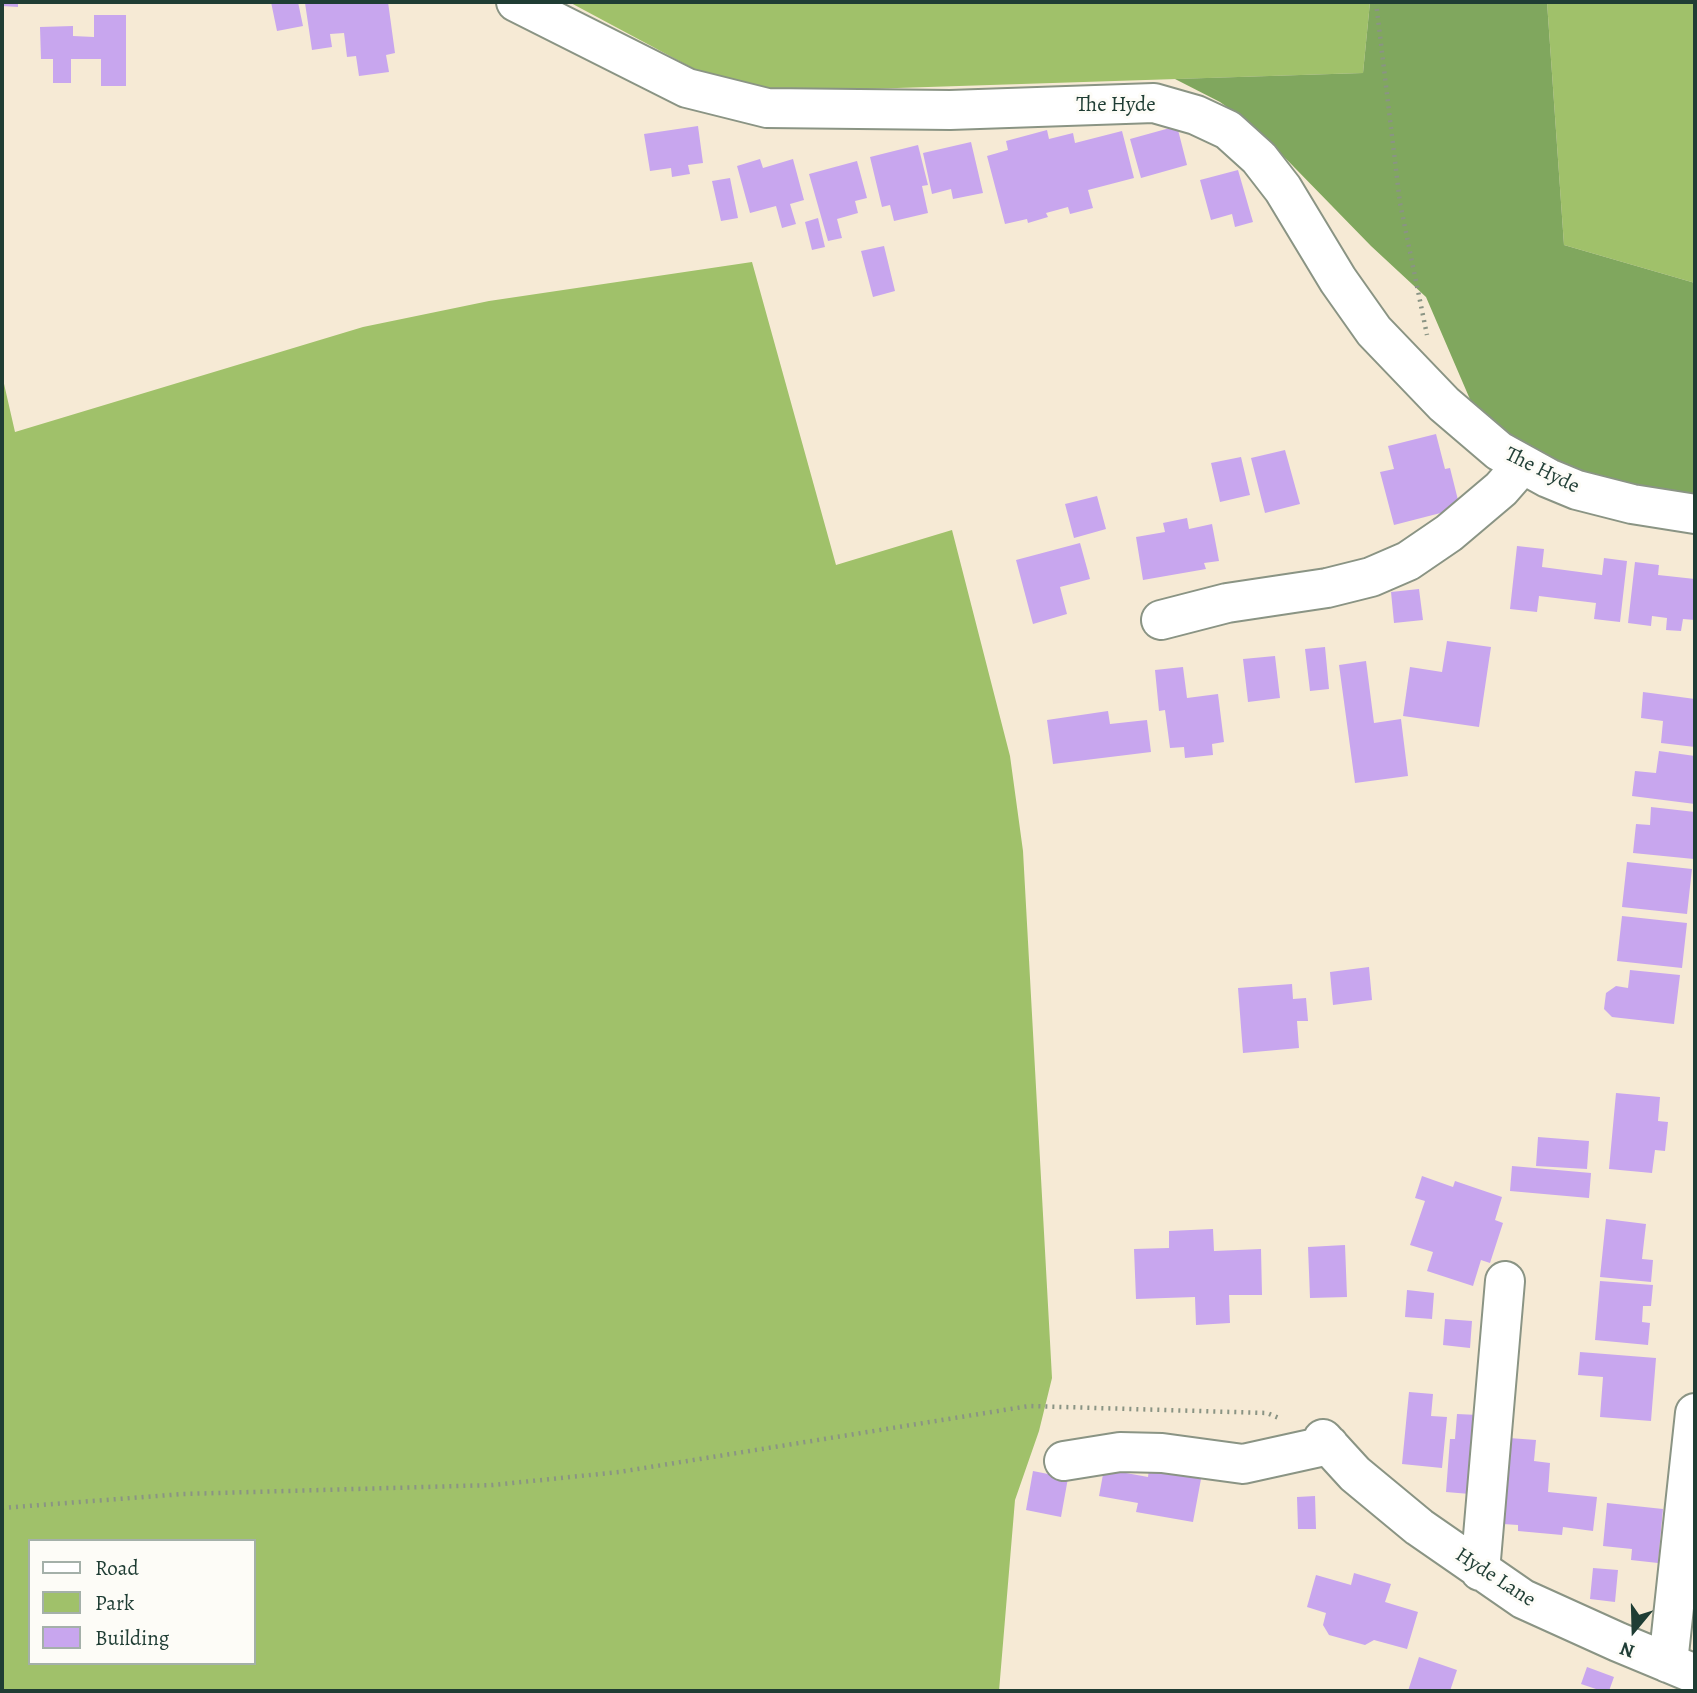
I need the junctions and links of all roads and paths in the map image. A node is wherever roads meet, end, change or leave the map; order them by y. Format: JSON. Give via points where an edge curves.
{"nodes":[{"id":1,"x":516,"y":2,"type":"edge"},
{"id":2,"x":1376,"y":2,"type":"edge"},
{"id":3,"x":1428,"y":338,"type":"dead end"},
{"id":4,"x":1522,"y":466,"type":"junction"},
{"id":5,"x":1695,"y":514,"type":"edge"},
{"id":6,"x":1161,"y":620,"type":"dead end"},
{"id":7,"x":1505,"y":1281,"type":"dead end"},
{"id":8,"x":1695,"y":1413,"type":"edge"},
{"id":9,"x":1326,"y":1442,"type":"junction"},
{"id":10,"x":1064,"y":1461,"type":"dead end"},
{"id":11,"x":2,"y":1508,"type":"edge"},
{"id":12,"x":1480,"y":1571,"type":"junction"},
{"id":13,"x":1682,"y":1669,"type":"edge"}],
"edges":[{"from":1,"to":4,"type":"street","name":"The Hyde","via":[[687,88],[767,108],[950,110],[1154,103],[1196,115],[1228,130],[1259,158],[1338,280],[1407,368],[1499,451]]},
{"from":2,"to":3,"type":"path","via":[[1400,203]]},
{"from":4,"to":5,"type":"street","name":"The Hyde","via":[[1577,490]]},
{"from":4,"to":6,"type":"street","via":[[1449,533],[1408,561],[1371,578],[1227,603]]},
{"from":7,"to":12,"type":"street"},
{"from":8,"to":13,"type":"street"},
{"from":9,"to":10,"type":"street","via":[[1243,1464],[1162,1452],[1121,1452]]},
{"from":9,"to":11,"type":"path","via":[[1267,1413],[1029,1406],[619,1472],[493,1485],[210,1493]]},
{"from":9,"to":12,"type":"street","name":"Hyde Lane","via":[[1366,1483]]},
{"from":12,"to":13,"type":"street","name":"Hyde Lane","via":[[1523,1599]]}]}
